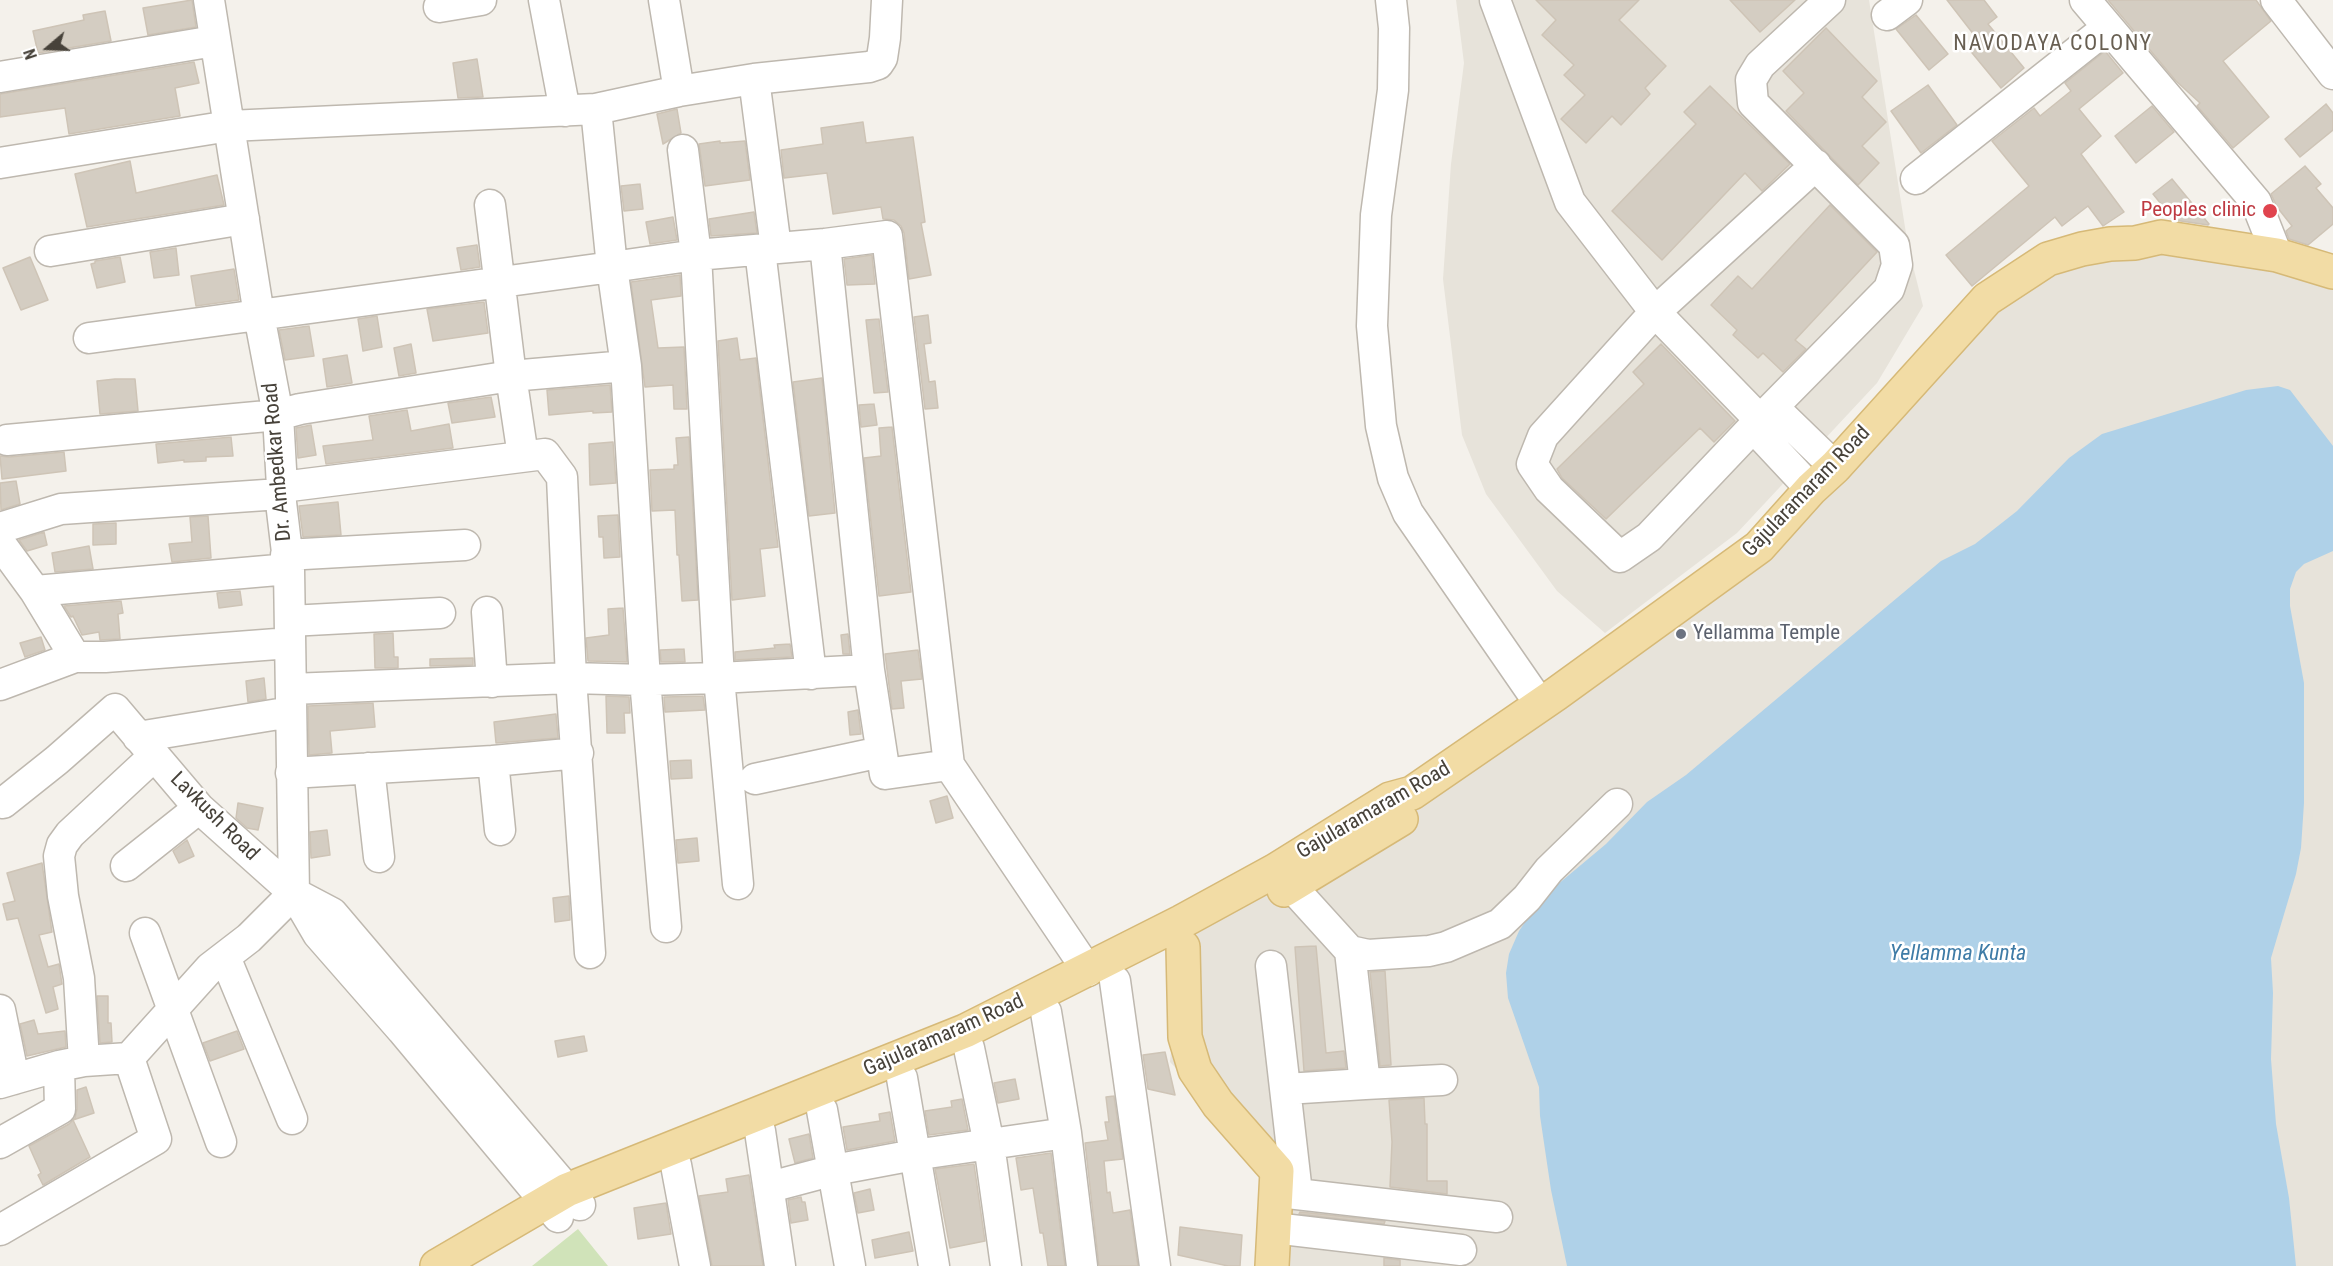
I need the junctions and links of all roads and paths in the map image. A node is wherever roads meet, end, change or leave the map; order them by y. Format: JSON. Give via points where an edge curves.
{"nodes":[{"id":1,"x":208,"y":0,"type":"edge"},
{"id":2,"x":481,"y":0,"type":"edge"},
{"id":3,"x":544,"y":0,"type":"edge"},
{"id":4,"x":664,"y":0,"type":"edge"},
{"id":5,"x":886,"y":0,"type":"edge"},
{"id":6,"x":1391,"y":0,"type":"edge"},
{"id":7,"x":1830,"y":0,"type":"edge"},
{"id":8,"x":2085,"y":0,"type":"edge"},
{"id":9,"x":2277,"y":0,"type":"edge"},
{"id":10,"x":1496,"y":1,"type":"edge"},
{"id":11,"x":439,"y":7,"type":"dead end"},
{"id":12,"x":2107,"y":28,"type":"junction"},
{"id":13,"x":2321,"y":38,"type":"edge"},
{"id":14,"x":214,"y":41,"type":"junction"},
{"id":15,"x":2333,"y":74,"type":"edge"},
{"id":16,"x":0,"y":77,"type":"edge"},
{"id":17,"x":754,"y":79,"type":"junction"},
{"id":18,"x":679,"y":91,"type":"junction"},
{"id":19,"x":596,"y":109,"type":"junction"},
{"id":20,"x":565,"y":111,"type":"junction"},
{"id":21,"x":229,"y":126,"type":"junction"},
{"id":22,"x":683,"y":150,"type":"dead end"},
{"id":23,"x":0,"y":163,"type":"edge"},
{"id":24,"x":1816,"y":165,"type":"junction"},
{"id":25,"x":1916,"y":179,"type":"dead end"},
{"id":26,"x":490,"y":205,"type":"dead end"},
{"id":27,"x":244,"y":219,"type":"junction"},
{"id":28,"x":2135,"y":243,"type":"junction"},
{"id":29,"x":825,"y":244,"type":"junction"},
{"id":30,"x":768,"y":249,"type":"junction"},
{"id":31,"x":50,"y":251,"type":"dead end"},
{"id":32,"x":696,"y":255,"type":"junction"},
{"id":33,"x":2277,"y":255,"type":"junction"},
{"id":34,"x":612,"y":267,"type":"junction"},
{"id":35,"x":2333,"y":272,"type":"edge"},
{"id":36,"x":500,"y":282,"type":"junction"},
{"id":37,"x":2333,"y":290,"type":"edge"},
{"id":38,"x":1655,"y":312,"type":"junction"},
{"id":39,"x":259,"y":315,"type":"junction"},
{"id":40,"x":89,"y":338,"type":"dead end"},
{"id":41,"x":626,"y":366,"type":"junction"},
{"id":42,"x":511,"y":376,"type":"junction"},
{"id":43,"x":278,"y":415,"type":"junction"},
{"id":44,"x":1762,"y":418,"type":"junction"},
{"id":45,"x":7,"y":440,"type":"dead end"},
{"id":46,"x":523,"y":456,"type":"junction"},
{"id":47,"x":1834,"y":467,"type":"junction"},
{"id":48,"x":1811,"y":489,"type":"junction"},
{"id":49,"x":281,"y":491,"type":"junction"},
{"id":50,"x":0,"y":528,"type":"edge"},
{"id":51,"x":0,"y":543,"type":"edge"},
{"id":52,"x":465,"y":545,"type":"dead end"},
{"id":53,"x":287,"y":562,"type":"junction"},
{"id":54,"x":35,"y":591,"type":"junction"},
{"id":55,"x":487,"y":612,"type":"dead end"},
{"id":56,"x":440,"y":613,"type":"dead end"},
{"id":57,"x":290,"y":632,"type":"junction"},
{"id":58,"x":75,"y":657,"type":"junction"},
{"id":59,"x":868,"y":670,"type":"junction"},
{"id":60,"x":811,"y":674,"type":"junction"},
{"id":61,"x":572,"y":678,"type":"junction"},
{"id":62,"x":719,"y":678,"type":"junction"},
{"id":63,"x":645,"y":680,"type":"junction"},
{"id":64,"x":492,"y":682,"type":"junction"},
{"id":65,"x":0,"y":685,"type":"edge"},
{"id":66,"x":1548,"y":699,"type":"junction"},
{"id":67,"x":291,"y":701,"type":"junction"},
{"id":68,"x":146,"y":746,"type":"junction"},
{"id":69,"x":881,"y":752,"type":"junction"},
{"id":70,"x":578,"y":753,"type":"junction"},
{"id":71,"x":493,"y":761,"type":"junction"},
{"id":72,"x":949,"y":765,"type":"junction"},
{"id":73,"x":369,"y":768,"type":"junction"},
{"id":74,"x":291,"y":772,"type":"junction"},
{"id":75,"x":754,"y":779,"type":"dead end"},
{"id":76,"x":1412,"y":793,"type":"junction"},
{"id":77,"x":1617,"y":804,"type":"dead end"},
{"id":78,"x":1,"y":805,"type":"edge"},
{"id":79,"x":198,"y":808,"type":"junction"},
{"id":80,"x":500,"y":830,"type":"dead end"},
{"id":81,"x":379,"y":857,"type":"dead end"},
{"id":82,"x":126,"y":866,"type":"dead end"},
{"id":83,"x":738,"y":884,"type":"dead end"},
{"id":84,"x":1291,"y":886,"type":"junction"},
{"id":85,"x":294,"y":893,"type":"junction"},
{"id":86,"x":666,"y":927,"type":"dead end"},
{"id":87,"x":145,"y":933,"type":"dead end"},
{"id":88,"x":1182,"y":947,"type":"junction"},
{"id":89,"x":1350,"y":951,"type":"junction"},
{"id":90,"x":590,"y":953,"type":"dead end"},
{"id":91,"x":225,"y":957,"type":"junction"},
{"id":92,"x":1271,"y":966,"type":"dead end"},
{"id":93,"x":1102,"y":976,"type":"junction"},
{"id":94,"x":174,"y":1007,"type":"junction"},
{"id":95,"x":0,"y":1010,"type":"edge"},
{"id":96,"x":1046,"y":1012,"type":"junction"},
{"id":97,"x":969,"y":1048,"type":"junction"},
{"id":98,"x":129,"y":1058,"type":"junction"},
{"id":99,"x":71,"y":1064,"type":"junction"},
{"id":100,"x":902,"y":1078,"type":"junction"},
{"id":101,"x":1442,"y":1080,"type":"dead end"},
{"id":102,"x":7,"y":1081,"type":"edge"},
{"id":103,"x":1365,"y":1084,"type":"junction"},
{"id":104,"x":1286,"y":1089,"type":"junction"},
{"id":105,"x":822,"y":1110,"type":"junction"},
{"id":106,"x":292,"y":1119,"type":"dead end"},
{"id":107,"x":760,"y":1131,"type":"junction"},
{"id":108,"x":1066,"y":1133,"type":"junction"},
{"id":109,"x":221,"y":1142,"type":"dead end"},
{"id":110,"x":0,"y":1143,"type":"edge"},
{"id":111,"x":989,"y":1144,"type":"junction"},
{"id":112,"x":914,"y":1155,"type":"junction"},
{"id":113,"x":676,"y":1165,"type":"junction"},
{"id":114,"x":834,"y":1170,"type":"junction"},
{"id":115,"x":770,"y":1187,"type":"junction"},
{"id":116,"x":1287,"y":1192,"type":"junction"},
{"id":117,"x":562,"y":1203,"type":"junction"},
{"id":118,"x":1497,"y":1217,"type":"dead end"},
{"id":119,"x":1274,"y":1228,"type":"junction"},
{"id":120,"x":0,"y":1230,"type":"edge"},
{"id":121,"x":1461,"y":1250,"type":"dead end"},
{"id":122,"x":437,"y":1266,"type":"edge"},
{"id":123,"x":478,"y":1266,"type":"edge"},
{"id":124,"x":695,"y":1266,"type":"edge"},
{"id":125,"x":780,"y":1266,"type":"edge"},
{"id":126,"x":850,"y":1266,"type":"edge"},
{"id":127,"x":934,"y":1266,"type":"edge"},
{"id":128,"x":1006,"y":1266,"type":"edge"},
{"id":129,"x":1082,"y":1266,"type":"edge"},
{"id":130,"x":1155,"y":1266,"type":"edge"},
{"id":131,"x":1272,"y":1266,"type":"edge"}],
"edges":[{"from":1,"to":14,"type":"street","name":"Dr. Ambedkar Road"},
{"from":2,"to":11,"type":"street"},
{"from":3,"to":20,"type":"street"},
{"from":4,"to":18,"type":"street"},
{"from":5,"to":17,"type":"street","via":[[885,38],[878,64]]},
{"from":6,"to":66,"type":"street","via":[[1393,90],[1377,215],[1372,326],[1381,426],[1393,478],[1408,513]]},
{"from":7,"to":24,"type":"street","via":[[1760,65],[1751,80],[1754,103]]},
{"from":8,"to":12,"type":"street"},
{"from":9,"to":13,"type":"street"},
{"from":10,"to":38,"type":"street","via":[[1570,202]]},
{"from":12,"to":25,"type":"street"},
{"from":12,"to":33,"type":"street","via":[[2256,202]]},
{"from":13,"to":15,"type":"street"},
{"from":14,"to":16,"type":"street"},
{"from":14,"to":21,"type":"street","name":"Dr. Ambedkar Road"},
{"from":17,"to":18,"type":"street"},
{"from":17,"to":30,"type":"street"},
{"from":18,"to":19,"type":"street"},
{"from":19,"to":20,"type":"street"},
{"from":19,"to":34,"type":"street"},
{"from":20,"to":21,"type":"street"},
{"from":21,"to":23,"type":"street"},
{"from":21,"to":27,"type":"street","name":"Dr. Ambedkar Road"},
{"from":22,"to":32,"type":"street"},
{"from":24,"to":38,"type":"street"},
{"from":24,"to":44,"type":"street","via":[[1894,245],[1897,265],[1889,289]]},
{"from":26,"to":36,"type":"street"},
{"from":27,"to":31,"type":"street"},
{"from":27,"to":39,"type":"street","name":"Dr. Ambedkar Road"},
{"from":28,"to":33,"type":"main road","name":"Gajularamaram Road","via":[[2161,237]]},
{"from":28,"to":37,"type":"main road","name":"Gajularamaram Road"},
{"from":28,"to":47,"type":"main road","name":"Gajularamaram Road","via":[[2110,244],[2048,259],[1987,298]]},
{"from":29,"to":30,"type":"street"},
{"from":29,"to":59,"type":"street"},
{"from":29,"to":72,"type":"street","via":[[887,236]]},
{"from":30,"to":32,"type":"street"},
{"from":30,"to":60,"type":"street"},
{"from":32,"to":34,"type":"street"},
{"from":32,"to":62,"type":"street"},
{"from":33,"to":35,"type":"main road","name":"Gajularamaram Road"},
{"from":34,"to":36,"type":"street"},
{"from":34,"to":41,"type":"street"},
{"from":36,"to":39,"type":"street"},
{"from":36,"to":42,"type":"street"},
{"from":38,"to":44,"type":"street"},
{"from":38,"to":44,"type":"street","via":[[1543,436],[1532,464],[1549,489],[1620,557],[1649,537]]},
{"from":39,"to":40,"type":"street"},
{"from":39,"to":43,"type":"street","name":"Dr. Ambedkar Road"},
{"from":41,"to":42,"type":"street"},
{"from":41,"to":63,"type":"street"},
{"from":42,"to":43,"type":"street"},
{"from":42,"to":46,"type":"street"},
{"from":43,"to":45,"type":"street"},
{"from":43,"to":49,"type":"street","name":"Dr. Ambedkar Road"},
{"from":44,"to":47,"type":"street"},
{"from":44,"to":48,"type":"street"},
{"from":46,"to":49,"type":"street"},
{"from":46,"to":61,"type":"street","via":[[545,454],[562,477]]},
{"from":47,"to":48,"type":"main road","name":"Gajularamaram Road"},
{"from":48,"to":66,"type":"main road","name":"Gajularamaram Road","via":[[1759,547]]},
{"from":49,"to":50,"type":"street","via":[[61,509]]},
{"from":49,"to":53,"type":"street","name":"Dr. Ambedkar Road"},
{"from":51,"to":54,"type":"street"},
{"from":52,"to":53,"type":"street"},
{"from":53,"to":54,"type":"street"},
{"from":53,"to":57,"type":"street","name":"Dr. Ambedkar Road"},
{"from":54,"to":58,"type":"street"},
{"from":55,"to":64,"type":"street"},
{"from":56,"to":57,"type":"street"},
{"from":57,"to":58,"type":"street","via":[[105,657]]},
{"from":57,"to":67,"type":"street","name":"Dr. Ambedkar Road"},
{"from":58,"to":65,"type":"street"},
{"from":59,"to":60,"type":"street"},
{"from":59,"to":69,"type":"street"},
{"from":60,"to":62,"type":"street"},
{"from":61,"to":63,"type":"street"},
{"from":61,"to":64,"type":"street"},
{"from":61,"to":70,"type":"street"},
{"from":62,"to":63,"type":"street"},
{"from":62,"to":83,"type":"street"},
{"from":63,"to":86,"type":"street"},
{"from":64,"to":67,"type":"street"},
{"from":66,"to":76,"type":"main road","name":"Gajularamaram Road"},
{"from":67,"to":68,"type":"street"},
{"from":67,"to":74,"type":"street","name":"Dr. Ambedkar Road"},
{"from":68,"to":78,"type":"street","name":"Lavkush Road","via":[[115,709]]},
{"from":68,"to":79,"type":"street","name":"Lavkush Road"},
{"from":68,"to":99,"type":"street","via":[[70,834],[58,856],[79,978]]},
{"from":69,"to":72,"type":"street","via":[[885,774]]},
{"from":69,"to":75,"type":"street"},
{"from":70,"to":71,"type":"street"},
{"from":70,"to":90,"type":"street"},
{"from":71,"to":73,"type":"street"},
{"from":71,"to":80,"type":"street"},
{"from":72,"to":93,"type":"street"},
{"from":73,"to":74,"type":"street"},
{"from":73,"to":81,"type":"street"},
{"from":74,"to":85,"type":"street","name":"Dr. Ambedkar Road"},
{"from":76,"to":84,"type":"main road","via":[[1404,818]]},
{"from":76,"to":93,"type":"main road","name":"Gajularamaram Road","via":[[1390,800]]},
{"from":77,"to":89,"type":"street","via":[[1500,924],[1429,951],[1368,955]]},
{"from":79,"to":82,"type":"street"},
{"from":79,"to":85,"type":"street","name":"Lavkush Road"},
{"from":84,"to":88,"type":"main road"},
{"from":84,"to":89,"type":"street"},
{"from":85,"to":91,"type":"street"},
{"from":85,"to":117,"type":"street","name":"Lavkush Road","via":[[332,913]]},
{"from":87,"to":94,"type":"street"},
{"from":88,"to":93,"type":"main road"},
{"from":88,"to":116,"type":"main road","via":[[1185,1037],[1195,1070],[1218,1104],[1277,1171]]},
{"from":89,"to":103,"type":"street"},
{"from":91,"to":94,"type":"street"},
{"from":91,"to":106,"type":"street"},
{"from":92,"to":104,"type":"street"},
{"from":93,"to":96,"type":"main road"},
{"from":93,"to":117,"type":"main road","name":"Gajularamaram Road"},
{"from":93,"to":130,"type":"street"},
{"from":94,"to":98,"type":"street"},
{"from":94,"to":109,"type":"street"},
{"from":95,"to":102,"type":"street"},
{"from":96,"to":97,"type":"main road"},
{"from":96,"to":108,"type":"street"},
{"from":97,"to":100,"type":"main road"},
{"from":97,"to":111,"type":"street"},
{"from":98,"to":99,"type":"street"},
{"from":98,"to":120,"type":"street","via":[[156,1139]]},
{"from":99,"to":102,"type":"street"},
{"from":99,"to":110,"type":"street","via":[[60,1109]]},
{"from":100,"to":105,"type":"main road"},
{"from":100,"to":112,"type":"street"},
{"from":101,"to":103,"type":"street"},
{"from":103,"to":104,"type":"street"},
{"from":104,"to":116,"type":"street"},
{"from":105,"to":107,"type":"main road"},
{"from":105,"to":114,"type":"street"},
{"from":107,"to":113,"type":"main road"},
{"from":107,"to":115,"type":"street"},
{"from":108,"to":111,"type":"street"},
{"from":108,"to":129,"type":"street"},
{"from":111,"to":112,"type":"street"},
{"from":111,"to":128,"type":"street"},
{"from":112,"to":114,"type":"street"},
{"from":112,"to":127,"type":"street"},
{"from":113,"to":117,"type":"main road"},
{"from":113,"to":124,"type":"street"},
{"from":114,"to":115,"type":"street"},
{"from":114,"to":126,"type":"street"},
{"from":115,"to":125,"type":"street"},
{"from":116,"to":118,"type":"street"},
{"from":116,"to":119,"type":"main road"},
{"from":117,"to":122,"type":"main road"},
{"from":117,"to":123,"type":"main road","name":"Gajularamaram Road"},
{"from":119,"to":121,"type":"street"},
{"from":119,"to":131,"type":"main road"}]}
